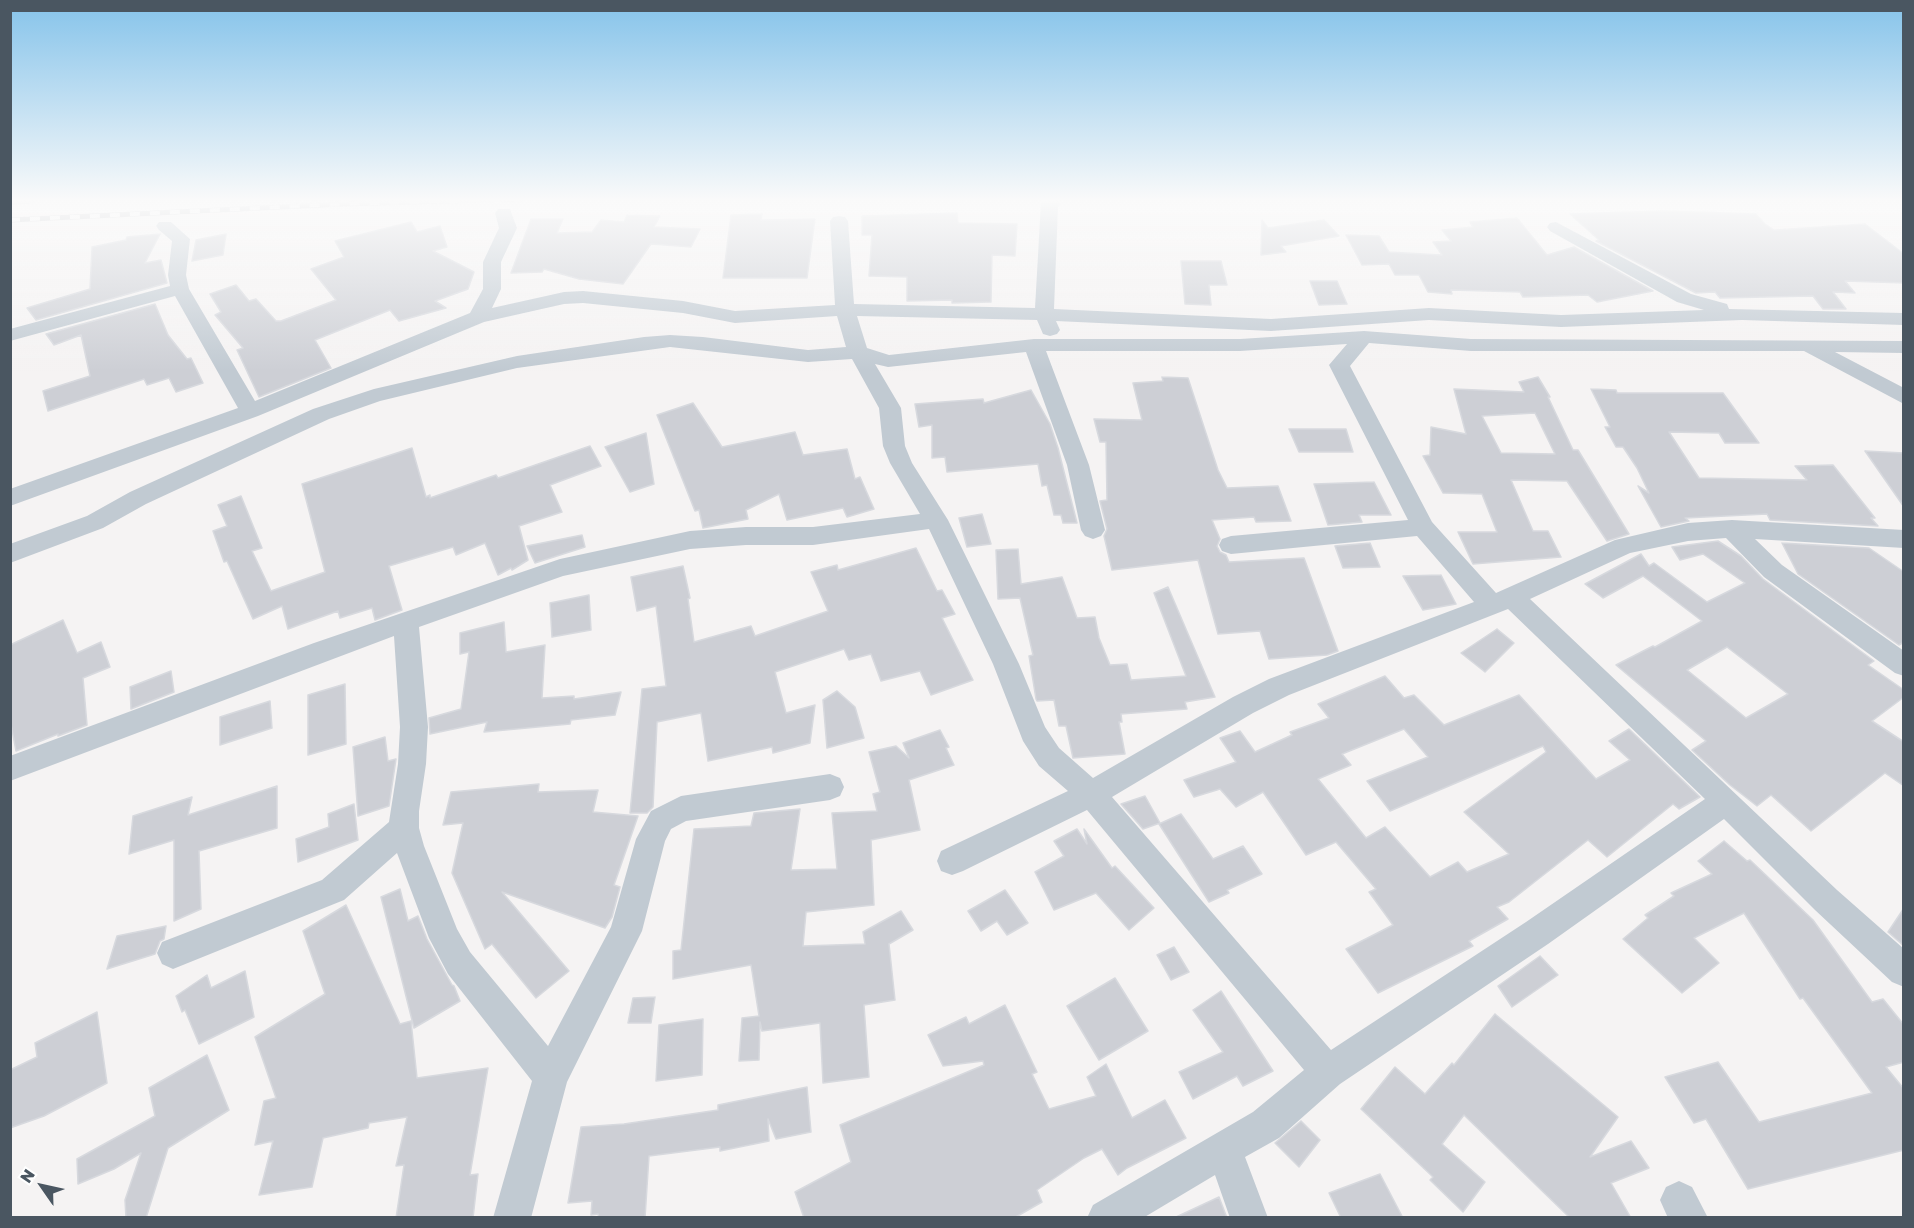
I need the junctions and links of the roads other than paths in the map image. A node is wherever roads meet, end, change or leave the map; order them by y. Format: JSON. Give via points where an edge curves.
{"nodes":[{"id":1,"x":180,"y":256,"type":"edge"},
{"id":2,"x":495,"y":256,"type":"edge"},
{"id":3,"x":841,"y":256,"type":"edge"},
{"id":4,"x":1047,"y":256,"type":"edge"},
{"id":5,"x":1609,"y":256,"type":"edge"},
{"id":6,"x":180,"y":289,"type":"junction"},
{"id":7,"x":845,"y":310,"type":"junction"},
{"id":8,"x":1044,"y":314,"type":"junction"},
{"id":9,"x":1742,"y":314,"type":"junction"},
{"id":10,"x":478,"y":317,"type":"junction"},
{"id":11,"x":1904,"y":320,"type":"edge"},
{"id":12,"x":1291,"y":324,"type":"junction"},
{"id":13,"x":10,"y":335,"type":"edge"},
{"id":14,"x":1364,"y":337,"type":"junction"},
{"id":15,"x":1034,"y":345,"type":"junction"},
{"id":16,"x":1056,"y":345,"type":"junction"},
{"id":17,"x":1806,"y":345,"type":"junction"},
{"id":18,"x":1904,"y":347,"type":"edge"},
{"id":19,"x":1311,"y":350,"type":"junction"},
{"id":20,"x":858,"y":352,"type":"junction"},
{"id":21,"x":888,"y":361,"type":"junction"},
{"id":22,"x":1339,"y":365,"type":"junction"},
{"id":23,"x":879,"y":389,"type":"junction"},
{"id":24,"x":1904,"y":397,"type":"edge"},
{"id":25,"x":250,"y":411,"type":"junction"},
{"id":26,"x":10,"y":498,"type":"edge"},
{"id":27,"x":936,"y":520,"type":"junction"},
{"id":28,"x":1423,"y":527,"type":"junction"},
{"id":29,"x":1732,"y":529,"type":"junction"},
{"id":30,"x":1093,"y":530,"type":"dead end"},
{"id":31,"x":1904,"y":539,"type":"edge"},
{"id":32,"x":1231,"y":545,"type":"dead end"},
{"id":33,"x":10,"y":554,"type":"edge"},
{"id":34,"x":1502,"y":600,"type":"junction"},
{"id":35,"x":406,"y":622,"type":"junction"},
{"id":36,"x":1904,"y":666,"type":"edge"},
{"id":37,"x":10,"y":769,"type":"edge"},
{"id":38,"x":830,"y":787,"type":"dead end"},
{"id":39,"x":1091,"y":794,"type":"junction"},
{"id":40,"x":1726,"y":801,"type":"junction"},
{"id":41,"x":404,"y":828,"type":"junction"},
{"id":42,"x":952,"y":861,"type":"dead end"},
{"id":43,"x":173,"y":953,"type":"dead end"},
{"id":44,"x":1904,"y":971,"type":"edge"},
{"id":45,"x":1328,"y":1072,"type":"junction"},
{"id":46,"x":551,"y":1077,"type":"junction"},
{"id":47,"x":1224,"y":1148,"type":"junction"},
{"id":48,"x":512,"y":1218,"type":"edge"},
{"id":49,"x":1106,"y":1218,"type":"edge"},
{"id":50,"x":1249,"y":1218,"type":"edge"}],
"edges":[{"from":1,"to":6,"type":"street"},
{"from":2,"to":10,"type":"street","via":[[492,289]]},
{"from":3,"to":7,"type":"street"},
{"from":4,"to":8,"type":"street"},
{"from":5,"to":9,"type":"street","via":[[1684,298]]},
{"from":6,"to":13,"type":"street"},
{"from":6,"to":25,"type":"street"},
{"from":7,"to":8,"type":"street"},
{"from":7,"to":10,"type":"street","via":[[735,317],[683,307],[583,297],[539,302]]},
{"from":7,"to":20,"type":"street"},
{"from":8,"to":12,"type":"street"},
{"from":8,"to":16,"type":"street"},
{"from":9,"to":11,"type":"street"},
{"from":9,"to":12,"type":"street","via":[[1561,321],[1429,314]]},
{"from":9,"to":17,"type":"street"},
{"from":10,"to":25,"type":"street"},
{"from":12,"to":19,"type":"street"},
{"from":14,"to":17,"type":"street","via":[[1471,345]]},
{"from":14,"to":19,"type":"street"},
{"from":14,"to":22,"type":"street"},
{"from":15,"to":16,"type":"street"},
{"from":15,"to":21,"type":"street"},
{"from":15,"to":30,"type":"street","via":[[1078,465]]},
{"from":16,"to":19,"type":"street","via":[[1282,343]]},
{"from":17,"to":18,"type":"street"},
{"from":17,"to":24,"type":"street"},
{"from":19,"to":22,"type":"street"},
{"from":20,"to":21,"type":"street"},
{"from":20,"to":23,"type":"street"},
{"from":20,"to":33,"type":"street","via":[[808,356],[670,341],[485,369],[374,396],[321,414],[138,498],[95,522]]},
{"from":21,"to":23,"type":"street"},
{"from":22,"to":28,"type":"street"},
{"from":23,"to":27,"type":"street","via":[[890,408],[894,446],[901,463]]},
{"from":25,"to":26,"type":"street"},
{"from":27,"to":35,"type":"street","via":[[813,536],[690,540],[560,568]]},
{"from":27,"to":39,"type":"street","via":[[1006,664],[1033,733],[1049,757]]},
{"from":28,"to":32,"type":"street"},
{"from":28,"to":34,"type":"street"},
{"from":29,"to":31,"type":"street"},
{"from":29,"to":34,"type":"street","via":[[1688,532],[1624,546]]},
{"from":29,"to":36,"type":"street","via":[[1773,571]]},
{"from":34,"to":39,"type":"street","via":[[1280,687],[1242,705]]},
{"from":34,"to":40,"type":"street"},
{"from":35,"to":37,"type":"street"},
{"from":35,"to":41,"type":"street","via":[[414,743]]},
{"from":38,"to":46,"type":"street","via":[[681,809],[661,820],[651,839],[626,931]]},
{"from":39,"to":42,"type":"street"},
{"from":39,"to":45,"type":"street"},
{"from":40,"to":44,"type":"street"},
{"from":40,"to":45,"type":"street","via":[[1538,933]]},
{"from":41,"to":43,"type":"street","via":[[333,890]]},
{"from":41,"to":46,"type":"street","via":[[459,963]]},
{"from":45,"to":47,"type":"street","via":[[1266,1125]]},
{"from":46,"to":48,"type":"street"},
{"from":47,"to":49,"type":"street"},
{"from":47,"to":50,"type":"street"}]}
